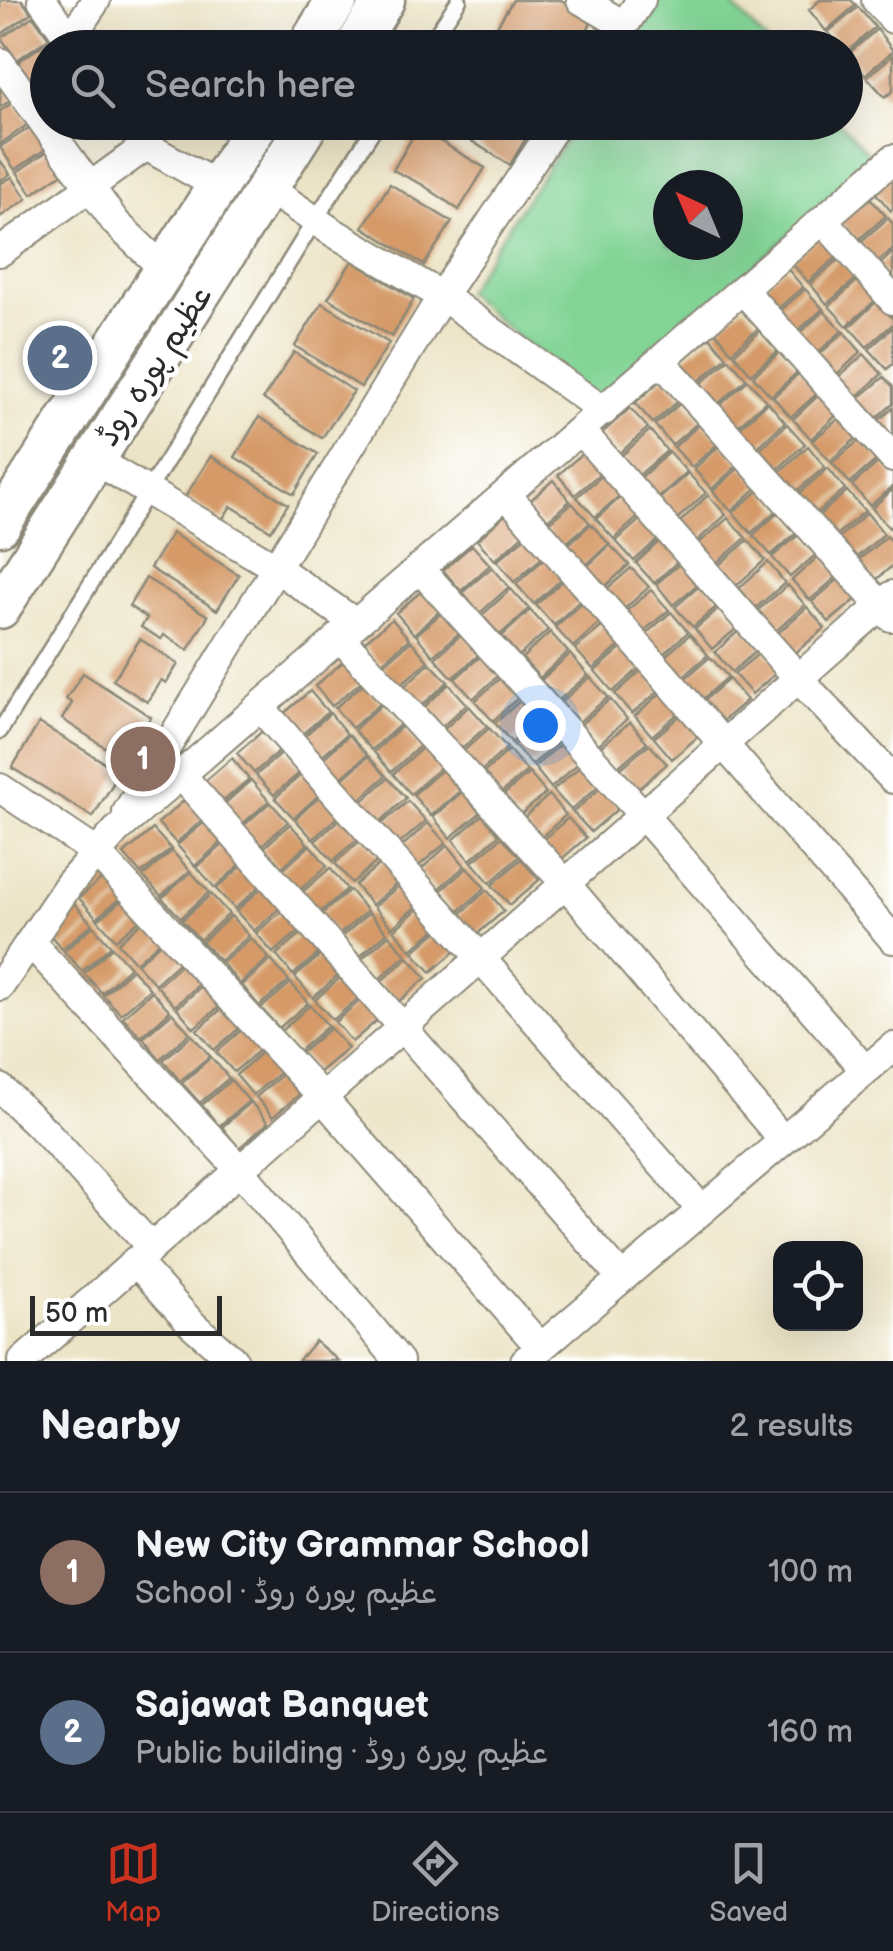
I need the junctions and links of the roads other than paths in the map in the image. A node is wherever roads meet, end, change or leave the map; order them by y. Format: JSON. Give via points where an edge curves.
{"nodes":[{"id":1,"x":42,"y":0,"type":"edge"},
{"id":2,"x":96,"y":0,"type":"edge"},
{"id":3,"x":338,"y":0,"type":"edge"},
{"id":4,"x":384,"y":0,"type":"edge"},
{"id":5,"x":458,"y":0,"type":"edge"},
{"id":6,"x":581,"y":0,"type":"edge"},
{"id":7,"x":640,"y":0,"type":"edge"},
{"id":8,"x":876,"y":0,"type":"edge"},
{"id":9,"x":893,"y":19,"type":"edge"},
{"id":10,"x":64,"y":30,"type":"edge"},
{"id":11,"x":80,"y":30,"type":"edge"},
{"id":12,"x":319,"y":30,"type":"edge"},
{"id":13,"x":366,"y":30,"type":"edge"},
{"id":14,"x":439,"y":30,"type":"edge"},
{"id":15,"x":610,"y":30,"type":"edge"},
{"id":16,"x":620,"y":30,"type":"edge"},
{"id":17,"x":0,"y":62,"type":"edge"},
{"id":18,"x":30,"y":103,"type":"edge"},
{"id":19,"x":57,"y":140,"type":"edge"},
{"id":20,"x":142,"y":140,"type":"edge"},
{"id":21,"x":247,"y":140,"type":"edge"},
{"id":22,"x":298,"y":140,"type":"edge"},
{"id":23,"x":366,"y":140,"type":"edge"},
{"id":24,"x":546,"y":140,"type":"edge"},
{"id":25,"x":146,"y":146,"type":"junction"},
{"id":26,"x":893,"y":159,"type":"edge"},
{"id":27,"x":90,"y":186,"type":"junction"},
{"id":28,"x":218,"y":186,"type":"junction"},
{"id":29,"x":269,"y":189,"type":"junction"},
{"id":30,"x":315,"y":220,"type":"junction"},
{"id":31,"x":823,"y":220,"type":"junction"},
{"id":32,"x":0,"y":252,"type":"edge"},
{"id":33,"x":164,"y":270,"type":"junction"},
{"id":34,"x":743,"y":290,"type":"junction"},
{"id":35,"x":442,"y":296,"type":"junction"},
{"id":36,"x":893,"y":300,"type":"edge"},
{"id":37,"x":661,"y":362,"type":"junction"},
{"id":38,"x":604,"y":411,"type":"junction"},
{"id":39,"x":582,"y":430,"type":"junction"},
{"id":40,"x":893,"y":458,"type":"edge"},
{"id":41,"x":95,"y":460,"type":"junction"},
{"id":42,"x":147,"y":492,"type":"junction"},
{"id":43,"x":506,"y":494,"type":"junction"},
{"id":44,"x":0,"y":525,"type":"edge"},
{"id":45,"x":275,"y":567,"type":"junction"},
{"id":46,"x":418,"y":568,"type":"junction"},
{"id":47,"x":889,"y":607,"type":"edge"},
{"id":48,"x":0,"y":608,"type":"edge"},
{"id":49,"x":347,"y":629,"type":"junction"},
{"id":50,"x":798,"y":678,"type":"junction"},
{"id":51,"x":260,"y":707,"type":"junction"},
{"id":52,"x":0,"y":730,"type":"edge"},
{"id":53,"x":723,"y":745,"type":"junction"},
{"id":54,"x":182,"y":776,"type":"junction"},
{"id":55,"x":893,"y":778,"type":"edge"},
{"id":56,"x":0,"y":788,"type":"edge"},
{"id":57,"x":642,"y":816,"type":"junction"},
{"id":58,"x":117,"y":830,"type":"junction"},
{"id":59,"x":97,"y":852,"type":"junction"},
{"id":60,"x":566,"y":883,"type":"junction"},
{"id":61,"x":893,"y":940,"type":"edge"},
{"id":62,"x":30,"y":942,"type":"junction"},
{"id":63,"x":480,"y":958,"type":"junction"},
{"id":64,"x":0,"y":986,"type":"edge"},
{"id":65,"x":402,"y":1025,"type":"junction"},
{"id":66,"x":893,"y":1047,"type":"edge"},
{"id":67,"x":865,"y":1070,"type":"junction"},
{"id":68,"x":0,"y":1088,"type":"edge"},
{"id":69,"x":321,"y":1096,"type":"junction"},
{"id":70,"x":783,"y":1140,"type":"junction"},
{"id":71,"x":238,"y":1169,"type":"junction"},
{"id":72,"x":702,"y":1210,"type":"junction"},
{"id":73,"x":143,"y":1254,"type":"junction"},
{"id":74,"x":622,"y":1278,"type":"junction"},
{"id":75,"x":533,"y":1354,"type":"edge"},
{"id":76,"x":24,"y":1361,"type":"edge"},
{"id":77,"x":234,"y":1361,"type":"edge"},
{"id":78,"x":399,"y":1361,"type":"edge"}],
"edges":[{"from":1,"to":10,"type":"street"},
{"from":2,"to":11,"type":"street"},
{"from":3,"to":12,"type":"main road"},
{"from":4,"to":13,"type":"main road"},
{"from":5,"to":14,"type":"lane"},
{"from":6,"to":15,"type":"street"},
{"from":7,"to":16,"type":"street"},
{"from":8,"to":9,"type":"street"},
{"from":17,"to":18,"type":"street"},
{"from":19,"to":27,"type":"street"},
{"from":20,"to":25,"type":"street"},
{"from":21,"to":28,"type":"main road","name":"عظیم پورہ روڈ"},
{"from":22,"to":29,"type":"main road","name":"عظیم پورہ روڈ"},
{"from":23,"to":30,"type":"lane"},
{"from":24,"to":35,"type":"street"},
{"from":25,"to":27,"type":"street"},
{"from":25,"to":28,"type":"street"},
{"from":26,"to":31,"type":"street"},
{"from":27,"to":32,"type":"street"},
{"from":27,"to":33,"type":"street"},
{"from":28,"to":33,"type":"main road","name":"عظیم پورہ روڈ"},
{"from":29,"to":30,"type":"street"},
{"from":29,"to":41,"type":"main road","name":"عظیم پورہ روڈ"},
{"from":30,"to":35,"type":"street"},
{"from":30,"to":42,"type":"lane"},
{"from":31,"to":34,"type":"street"},
{"from":31,"to":36,"type":"street"},
{"from":33,"to":44,"type":"main road","name":"عظیم پورہ روڈ"},
{"from":34,"to":37,"type":"street"},
{"from":34,"to":40,"type":"street"},
{"from":35,"to":38,"type":"street"},
{"from":35,"to":45,"type":"street"},
{"from":37,"to":38,"type":"street"},
{"from":37,"to":47,"type":"street"},
{"from":38,"to":39,"type":"street"},
{"from":39,"to":43,"type":"street"},
{"from":39,"to":50,"type":"street"},
{"from":41,"to":42,"type":"street"},
{"from":41,"to":48,"type":"main road","name":"عظیم پورہ روڈ"},
{"from":42,"to":45,"type":"street"},
{"from":42,"to":52,"type":"lane"},
{"from":43,"to":46,"type":"street"},
{"from":43,"to":53,"type":"street"},
{"from":45,"to":49,"type":"street"},
{"from":45,"to":58,"type":"street"},
{"from":46,"to":49,"type":"street"},
{"from":46,"to":57,"type":"street"},
{"from":47,"to":50,"type":"street"},
{"from":49,"to":51,"type":"street"},
{"from":49,"to":60,"type":"street"},
{"from":50,"to":53,"type":"street"},
{"from":50,"to":55,"type":"street"},
{"from":51,"to":54,"type":"street"},
{"from":51,"to":63,"type":"street"},
{"from":53,"to":57,"type":"street"},
{"from":53,"to":61,"type":"street"},
{"from":54,"to":58,"type":"street"},
{"from":54,"to":65,"type":"street"},
{"from":56,"to":59,"type":"street"},
{"from":57,"to":60,"type":"street"},
{"from":57,"to":67,"type":"street"},
{"from":58,"to":59,"type":"street"},
{"from":59,"to":62,"type":"street"},
{"from":59,"to":69,"type":"street"},
{"from":60,"to":63,"type":"street"},
{"from":60,"to":70,"type":"street"},
{"from":62,"to":64,"type":"street"},
{"from":62,"to":71,"type":"street"},
{"from":63,"to":65,"type":"street"},
{"from":63,"to":72,"type":"street"},
{"from":65,"to":69,"type":"street"},
{"from":65,"to":74,"type":"street"},
{"from":66,"to":67,"type":"street"},
{"from":67,"to":70,"type":"street"},
{"from":68,"to":73,"type":"street","via":[[47,1134]]},
{"from":69,"to":71,"type":"street"},
{"from":69,"to":75,"type":"street"},
{"from":70,"to":72,"type":"street"},
{"from":71,"to":73,"type":"street"},
{"from":71,"to":78,"type":"street"},
{"from":72,"to":74,"type":"street"},
{"from":73,"to":76,"type":"street"},
{"from":73,"to":77,"type":"street","via":[[194,1326]]},
{"from":74,"to":75,"type":"street"}]}
